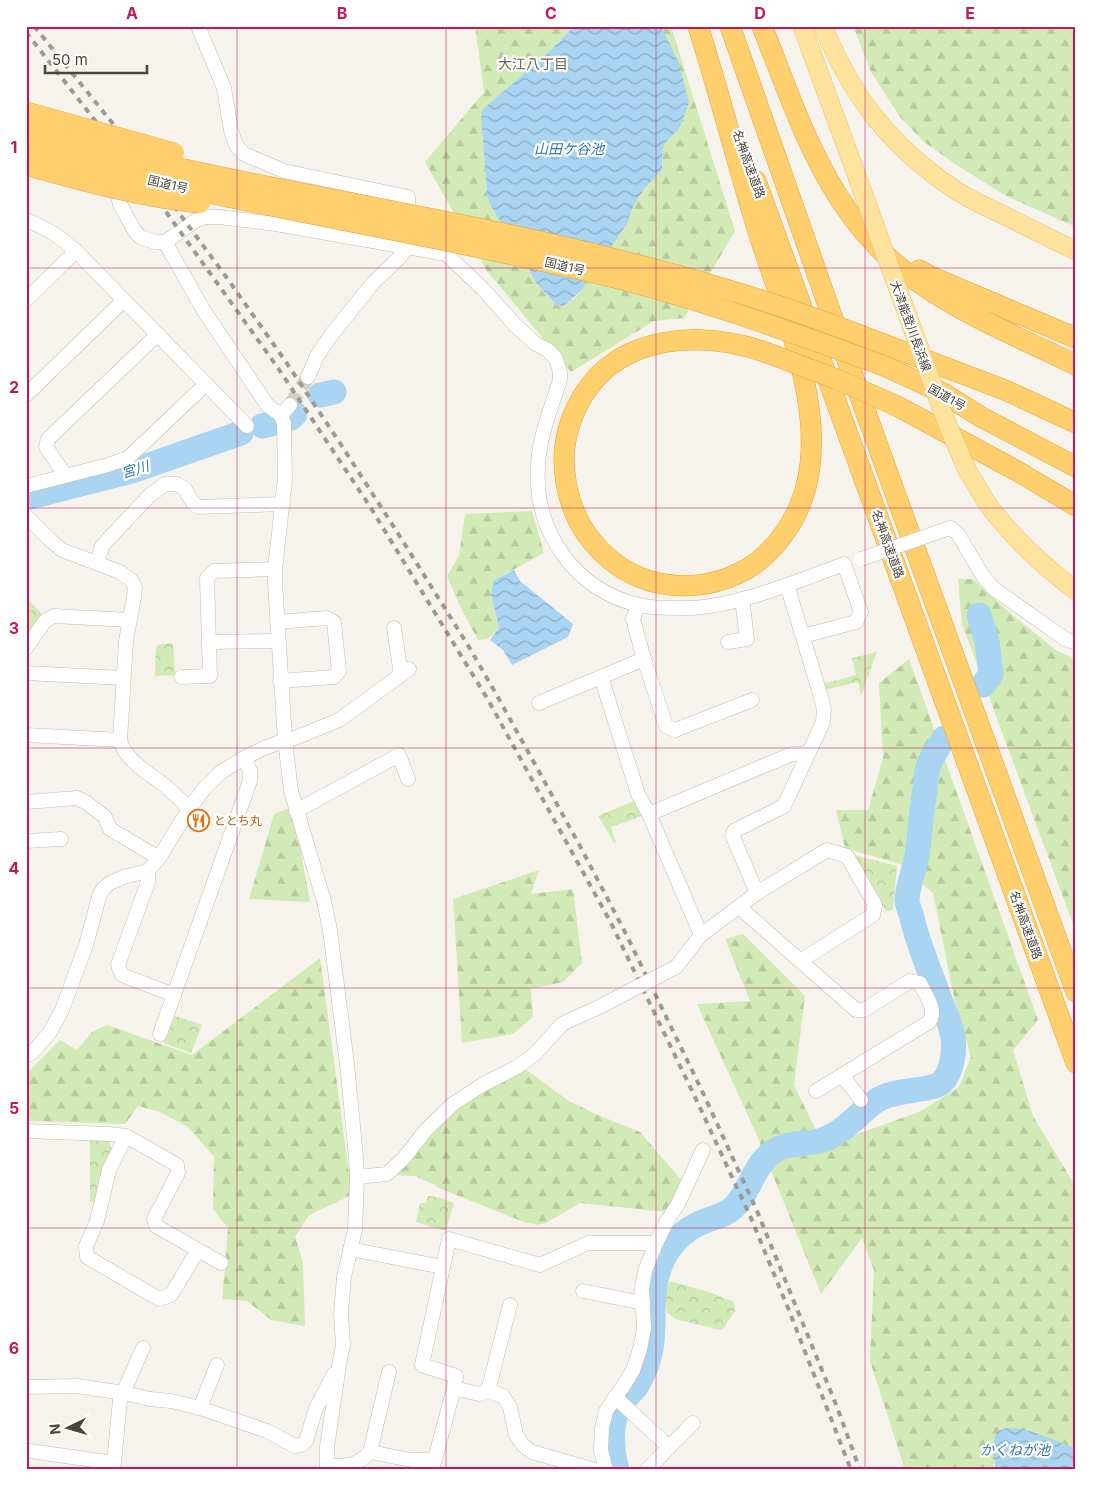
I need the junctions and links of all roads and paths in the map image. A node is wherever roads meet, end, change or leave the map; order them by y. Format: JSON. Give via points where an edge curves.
{"nodes":[{"id":1,"x":198,"y":26,"type":"edge"},
{"id":2,"x":698,"y":26,"type":"edge"},
{"id":3,"x":730,"y":26,"type":"edge"},
{"id":4,"x":762,"y":26,"type":"edge"},
{"id":5,"x":802,"y":26,"type":"edge"},
{"id":6,"x":823,"y":26,"type":"edge"},
{"id":7,"x":26,"y":102,"type":"edge"},
{"id":8,"x":26,"y":112,"type":"edge"},
{"id":9,"x":26,"y":129,"type":"edge"},
{"id":10,"x":26,"y":148,"type":"edge"},
{"id":11,"x":26,"y":165,"type":"edge"},
{"id":12,"x":284,"y":171,"type":"junction"},
{"id":13,"x":26,"y":172,"type":"edge"},
{"id":14,"x":271,"y":186,"type":"junction"},
{"id":15,"x":120,"y":204,"type":"junction"},
{"id":16,"x":846,"y":210,"type":"junction"},
{"id":17,"x":302,"y":212,"type":"junction"},
{"id":18,"x":26,"y":220,"type":"edge"},
{"id":19,"x":276,"y":224,"type":"junction"},
{"id":20,"x":165,"y":242,"type":"junction"},
{"id":21,"x":408,"y":247,"type":"junction"},
{"id":22,"x":76,"y":251,"type":"junction"},
{"id":23,"x":1076,"y":251,"type":"edge"},
{"id":24,"x":26,"y":300,"type":"edge"},
{"id":25,"x":124,"y":300,"type":"junction"},
{"id":26,"x":158,"y":334,"type":"junction"},
{"id":27,"x":1076,"y":338,"type":"edge"},
{"id":28,"x":907,"y":354,"type":"junction"},
{"id":29,"x":1076,"y":364,"type":"edge"},
{"id":30,"x":308,"y":376,"type":"tunnel mouth"},
{"id":31,"x":206,"y":384,"type":"junction"},
{"id":32,"x":941,"y":392,"type":"junction"},
{"id":33,"x":26,"y":395,"type":"edge"},
{"id":34,"x":1076,"y":423,"type":"edge"},
{"id":35,"x":247,"y":426,"type":"dead end"},
{"id":36,"x":1076,"y":433,"type":"edge"},
{"id":37,"x":980,"y":451,"type":"junction"},
{"id":38,"x":1076,"y":459,"type":"edge"},
{"id":39,"x":1076,"y":467,"type":"edge"},
{"id":40,"x":65,"y":475,"type":"junction"},
{"id":41,"x":26,"y":486,"type":"edge"},
{"id":42,"x":283,"y":504,"type":"junction"},
{"id":43,"x":1076,"y":506,"type":"edge"},
{"id":44,"x":1076,"y":516,"type":"edge"},
{"id":45,"x":28,"y":522,"type":"edge"},
{"id":46,"x":97,"y":563,"type":"junction"},
{"id":47,"x":844,"y":564,"type":"junction"},
{"id":48,"x":275,"y":569,"type":"junction"},
{"id":49,"x":788,"y":585,"type":"junction"},
{"id":50,"x":1076,"y":591,"type":"edge"},
{"id":51,"x":742,"y":599,"type":"junction"},
{"id":52,"x":638,"y":604,"type":"junction"},
{"id":53,"x":129,"y":620,"type":"junction"},
{"id":54,"x":277,"y":622,"type":"junction"},
{"id":55,"x":394,"y":628,"type":"dead end"},
{"id":56,"x":803,"y":636,"type":"junction"},
{"id":57,"x":278,"y":641,"type":"junction"},
{"id":58,"x":209,"y":642,"type":"junction"},
{"id":59,"x":728,"y":642,"type":"dead end"},
{"id":60,"x":1076,"y":643,"type":"edge"},
{"id":61,"x":26,"y":648,"type":"edge"},
{"id":62,"x":644,"y":659,"type":"junction"},
{"id":63,"x":26,"y":673,"type":"edge"},
{"id":64,"x":181,"y":677,"type":"dead end"},
{"id":65,"x":601,"y":677,"type":"junction"},
{"id":66,"x":123,"y":678,"type":"junction"},
{"id":67,"x":280,"y":681,"type":"junction"},
{"id":68,"x":752,"y":700,"type":"dead end"},
{"id":69,"x":539,"y":703,"type":"dead end"},
{"id":70,"x":26,"y":735,"type":"edge"},
{"id":71,"x":120,"y":740,"type":"junction"},
{"id":72,"x":285,"y":740,"type":"junction"},
{"id":73,"x":808,"y":753,"type":"junction"},
{"id":74,"x":244,"y":758,"type":"junction"},
{"id":75,"x":408,"y":779,"type":"dead end"},
{"id":76,"x":26,"y":802,"type":"edge"},
{"id":77,"x":189,"y":809,"type":"junction"},
{"id":78,"x":296,"y":811,"type":"junction"},
{"id":79,"x":650,"y":814,"type":"junction"},
{"id":80,"x":61,"y":839,"type":"dead end"},
{"id":81,"x":26,"y":841,"type":"edge"},
{"id":82,"x":159,"y":858,"type":"junction"},
{"id":83,"x":148,"y":871,"type":"junction"},
{"id":84,"x":757,"y":893,"type":"junction"},
{"id":85,"x":740,"y":907,"type":"junction"},
{"id":86,"x":702,"y":935,"type":"junction"},
{"id":87,"x":800,"y":961,"type":"junction"},
{"id":88,"x":1076,"y":992,"type":"edge"},
{"id":89,"x":174,"y":994,"type":"junction"},
{"id":90,"x":160,"y":1034,"type":"dead end"},
{"id":91,"x":26,"y":1056,"type":"edge"},
{"id":92,"x":1076,"y":1062,"type":"edge"},
{"id":93,"x":842,"y":1075,"type":"junction"},
{"id":94,"x":816,"y":1091,"type":"dead end"},
{"id":95,"x":861,"y":1100,"type":"dead end"},
{"id":96,"x":26,"y":1131,"type":"edge"},
{"id":97,"x":126,"y":1136,"type":"junction"},
{"id":98,"x":703,"y":1150,"type":"dead end"},
{"id":99,"x":357,"y":1177,"type":"junction"},
{"id":100,"x":656,"y":1243,"type":"junction"},
{"id":101,"x":350,"y":1249,"type":"junction"},
{"id":102,"x":198,"y":1250,"type":"junction"},
{"id":103,"x":221,"y":1263,"type":"dead end"},
{"id":104,"x":443,"y":1267,"type":"junction"},
{"id":105,"x":583,"y":1291,"type":"dead end"},
{"id":106,"x":643,"y":1303,"type":"junction"},
{"id":107,"x":510,"y":1305,"type":"dead end"},
{"id":108,"x":143,"y":1348,"type":"dead end"},
{"id":109,"x":339,"y":1365,"type":"junction"},
{"id":110,"x":217,"y":1366,"type":"dead end"},
{"id":111,"x":389,"y":1372,"type":"dead end"},
{"id":112,"x":26,"y":1387,"type":"edge"},
{"id":113,"x":454,"y":1388,"type":"junction"},
{"id":114,"x":488,"y":1391,"type":"junction"},
{"id":115,"x":124,"y":1393,"type":"junction"},
{"id":116,"x":619,"y":1401,"type":"junction"},
{"id":117,"x":200,"y":1408,"type":"junction"},
{"id":118,"x":693,"y":1423,"type":"dead end"},
{"id":119,"x":669,"y":1447,"type":"junction"},
{"id":120,"x":30,"y":1451,"type":"dead end"},
{"id":121,"x":370,"y":1452,"type":"junction"},
{"id":122,"x":433,"y":1465,"type":"edge"},
{"id":123,"x":327,"y":1468,"type":"edge"},
{"id":124,"x":595,"y":1470,"type":"edge"},
{"id":125,"x":606,"y":1470,"type":"edge"},
{"id":126,"x":647,"y":1470,"type":"edge"}],
"edges":[{"from":1,"to":12,"type":"street","via":[[224,88],[236,145],[244,154]]},
{"from":2,"to":37,"type":"highway","bridge":true,"via":[[756,226],[797,350],[804,380],[812,447],[804,498],[787,531],[763,558],[739,574],[705,585],[662,584],[638,576],[616,564],[595,545],[579,522],[568,496],[564,450],[575,411],[586,390],[615,362],[634,351],[665,342],[691,339],[749,346],[766,352],[836,379],[897,406]]},
{"from":2,"to":92,"type":"highway","name":"名神高速道路"},
{"from":3,"to":88,"type":"highway","name":"名神高速道路"},
{"from":4,"to":16,"type":"highway","via":[[810,144]]},
{"from":5,"to":50,"type":"main road","name":"大津能登川長浜線","bridge":true,"via":[[946,421],[967,470],[1009,531],[1029,553]]},
{"from":6,"to":23,"type":"main road","via":[[847,78],[866,107],[907,154],[955,190]]},
{"from":7,"to":15,"type":"street","via":[[71,117]]},
{"from":8,"to":14,"type":"highway","bridge":true,"via":[[189,157]]},
{"from":9,"to":14,"type":"highway","name":"国道1号","bridge":true,"via":[[121,154]]},
{"from":10,"to":17,"type":"highway","name":"国道1号","bridge":true,"via":[[170,184]]},
{"from":11,"to":17,"type":"highway","bridge":true,"via":[[180,201]]},
{"from":12,"to":19,"type":"street"},
{"from":12,"to":21,"type":"street","via":[[408,197]]},
{"from":13,"to":15,"type":"street","via":[[102,194]]},
{"from":14,"to":28,"type":"highway","name":"国道1号","bridge":true,"via":[[630,262],[746,295]]},
{"from":15,"to":20,"type":"street","via":[[140,237]]},
{"from":16,"to":27,"type":"highway","via":[[877,242],[913,267]]},
{"from":16,"to":29,"type":"highway","via":[[875,246],[918,282],[963,310]]},
{"from":17,"to":32,"type":"highway","name":"国道1号","bridge":true,"via":[[465,244],[673,294],[882,366]]},
{"from":18,"to":22,"type":"street","via":[[58,235]]},
{"from":19,"to":20,"type":"street","via":[[205,217]]},
{"from":19,"to":21,"type":"street"},
{"from":20,"to":42,"type":"street","via":[[204,311],[268,406],[285,410]]},
{"from":21,"to":30,"type":"street","via":[[373,283],[332,334]]},
{"from":21,"to":52,"type":"street","via":[[446,254],[515,325],[556,359],[560,380],[541,438],[537,468],[545,522],[555,545],[573,568],[598,588]]},
{"from":22,"to":24,"type":"street"},
{"from":22,"to":25,"type":"street"},
{"from":25,"to":26,"type":"street"},
{"from":25,"to":33,"type":"street"},
{"from":26,"to":31,"type":"street"},
{"from":26,"to":40,"type":"street","via":[[48,439],[46,447]]},
{"from":28,"to":34,"type":"highway","name":"国道1号","via":[[997,386]]},
{"from":28,"to":36,"type":"highway"},
{"from":31,"to":35,"type":"street"},
{"from":31,"to":40,"type":"street","via":[[128,458]]},
{"from":32,"to":38,"type":"highway"},
{"from":32,"to":39,"type":"highway","name":"国道1号"},
{"from":37,"to":43,"type":"highway"},
{"from":37,"to":44,"type":"highway"},
{"from":40,"to":41,"type":"street"},
{"from":42,"to":46,"type":"street","via":[[198,506],[177,484],[165,484],[150,495],[102,546]]},
{"from":42,"to":48,"type":"street"},
{"from":45,"to":46,"type":"street","via":[[62,550]]},
{"from":46,"to":53,"type":"street","via":[[120,572],[135,587]]},
{"from":47,"to":49,"type":"street"},
{"from":47,"to":56,"type":"street","via":[[861,612],[856,622]]},
{"from":47,"to":60,"type":"street","bridge":true,"via":[[951,528],[994,588],[1065,639]]},
{"from":48,"to":54,"type":"street"},
{"from":48,"to":58,"type":"street","via":[[214,571],[207,578]]},
{"from":49,"to":51,"type":"street"},
{"from":49,"to":56,"type":"street"},
{"from":51,"to":52,"type":"street","via":[[693,608]]},
{"from":51,"to":59,"type":"street","via":[[747,639]]},
{"from":52,"to":62,"type":"street","via":[[633,619]]},
{"from":53,"to":61,"type":"street","via":[[54,616],[45,621]]},
{"from":53,"to":66,"type":"street"},
{"from":54,"to":57,"type":"street"},
{"from":54,"to":67,"type":"street","via":[[326,618],[334,622],[339,670],[334,677]]},
{"from":55,"to":72,"type":"street","via":[[405,672],[339,720]]},
{"from":56,"to":73,"type":"street","via":[[824,708],[823,722]]},
{"from":57,"to":58,"type":"street"},
{"from":57,"to":67,"type":"street"},
{"from":58,"to":64,"type":"street","via":[[210,676]]},
{"from":62,"to":65,"type":"street"},
{"from":62,"to":68,"type":"street","via":[[666,726],[675,730]]},
{"from":63,"to":66,"type":"street"},
{"from":65,"to":69,"type":"street"},
{"from":65,"to":79,"type":"street","via":[[638,794]]},
{"from":66,"to":71,"type":"street"},
{"from":67,"to":72,"type":"street"},
{"from":70,"to":71,"type":"street"},
{"from":71,"to":77,"type":"street","via":[[122,750]]},
{"from":72,"to":74,"type":"street"},
{"from":72,"to":78,"type":"street"},
{"from":73,"to":79,"type":"street","via":[[792,754]]},
{"from":73,"to":84,"type":"street","via":[[784,806],[734,831],[733,837]]},
{"from":74,"to":77,"type":"street","via":[[221,772]]},
{"from":74,"to":89,"type":"street","via":[[250,770],[250,781]]},
{"from":75,"to":78,"type":"street","via":[[399,755]]},
{"from":76,"to":82,"type":"street","via":[[82,800],[105,817],[110,829]]},
{"from":77,"to":82,"type":"street"},
{"from":78,"to":99,"type":"street","via":[[330,930]]},
{"from":79,"to":86,"type":"street"},
{"from":80,"to":81,"type":"street"},
{"from":82,"to":83,"type":"street"},
{"from":83,"to":89,"type":"street","via":[[148,882],[118,965],[122,975]]},
{"from":83,"to":91,"type":"street","via":[[123,877],[102,890],[62,1010],[50,1032]]},
{"from":84,"to":85,"type":"street"},
{"from":84,"to":87,"type":"street","via":[[827,850],[847,856],[875,905],[873,915]]},
{"from":85,"to":86,"type":"street"},
{"from":85,"to":87,"type":"street"},
{"from":86,"to":99,"type":"street","bridge":true,"via":[[676,967],[562,1024],[535,1054],[453,1104],[387,1174]]},
{"from":87,"to":93,"type":"street","via":[[856,1010],[864,1010],[910,981],[916,981],[920,983],[933,1012],[929,1022]]},
{"from":89,"to":90,"type":"street"},
{"from":93,"to":94,"type":"street"},
{"from":93,"to":95,"type":"street"},
{"from":96,"to":97,"type":"street"},
{"from":97,"to":102,"type":"street","via":[[177,1165],[178,1173],[154,1219],[156,1226]]},
{"from":97,"to":102,"type":"street","via":[[109,1170],[97,1221],[86,1246],[87,1256],[159,1299],[171,1295]]},
{"from":98,"to":100,"type":"street"},
{"from":99,"to":101,"type":"street","via":[[355,1230]]},
{"from":100,"to":104,"type":"street","via":[[588,1243],[540,1265],[449,1239]]},
{"from":100,"to":106,"type":"street","via":[[645,1272]]},
{"from":101,"to":104,"type":"street"},
{"from":101,"to":109,"type":"street","via":[[344,1277],[343,1345]]},
{"from":102,"to":103,"type":"street"},
{"from":104,"to":113,"type":"street","via":[[422,1365],[456,1376]]},
{"from":105,"to":106,"type":"street"},
{"from":106,"to":116,"type":"street","via":[[644,1329],[640,1349]]},
{"from":107,"to":114,"type":"street"},
{"from":108,"to":115,"type":"street"},
{"from":109,"to":117,"type":"street","via":[[316,1408],[306,1441],[301,1445],[295,1446],[267,1431]]},
{"from":109,"to":123,"type":"street"},
{"from":110,"to":117,"type":"street"},
{"from":111,"to":121,"type":"street"},
{"from":112,"to":115,"type":"street","via":[[77,1386]]},
{"from":113,"to":114,"type":"street","via":[[479,1394]]},
{"from":113,"to":122,"type":"street"},
{"from":114,"to":124,"type":"street","via":[[503,1396],[510,1407],[516,1434],[532,1452]]},
{"from":115,"to":117,"type":"street"},
{"from":115,"to":120,"type":"street","via":[[120,1400],[114,1463]]},
{"from":116,"to":119,"type":"street"},
{"from":116,"to":125,"type":"street","via":[[606,1411],[602,1428],[601,1450]]},
{"from":118,"to":119,"type":"street"},
{"from":119,"to":126,"type":"street"},
{"from":121,"to":122,"type":"street"},
{"from":121,"to":123,"type":"street","via":[[354,1465]]}]}
